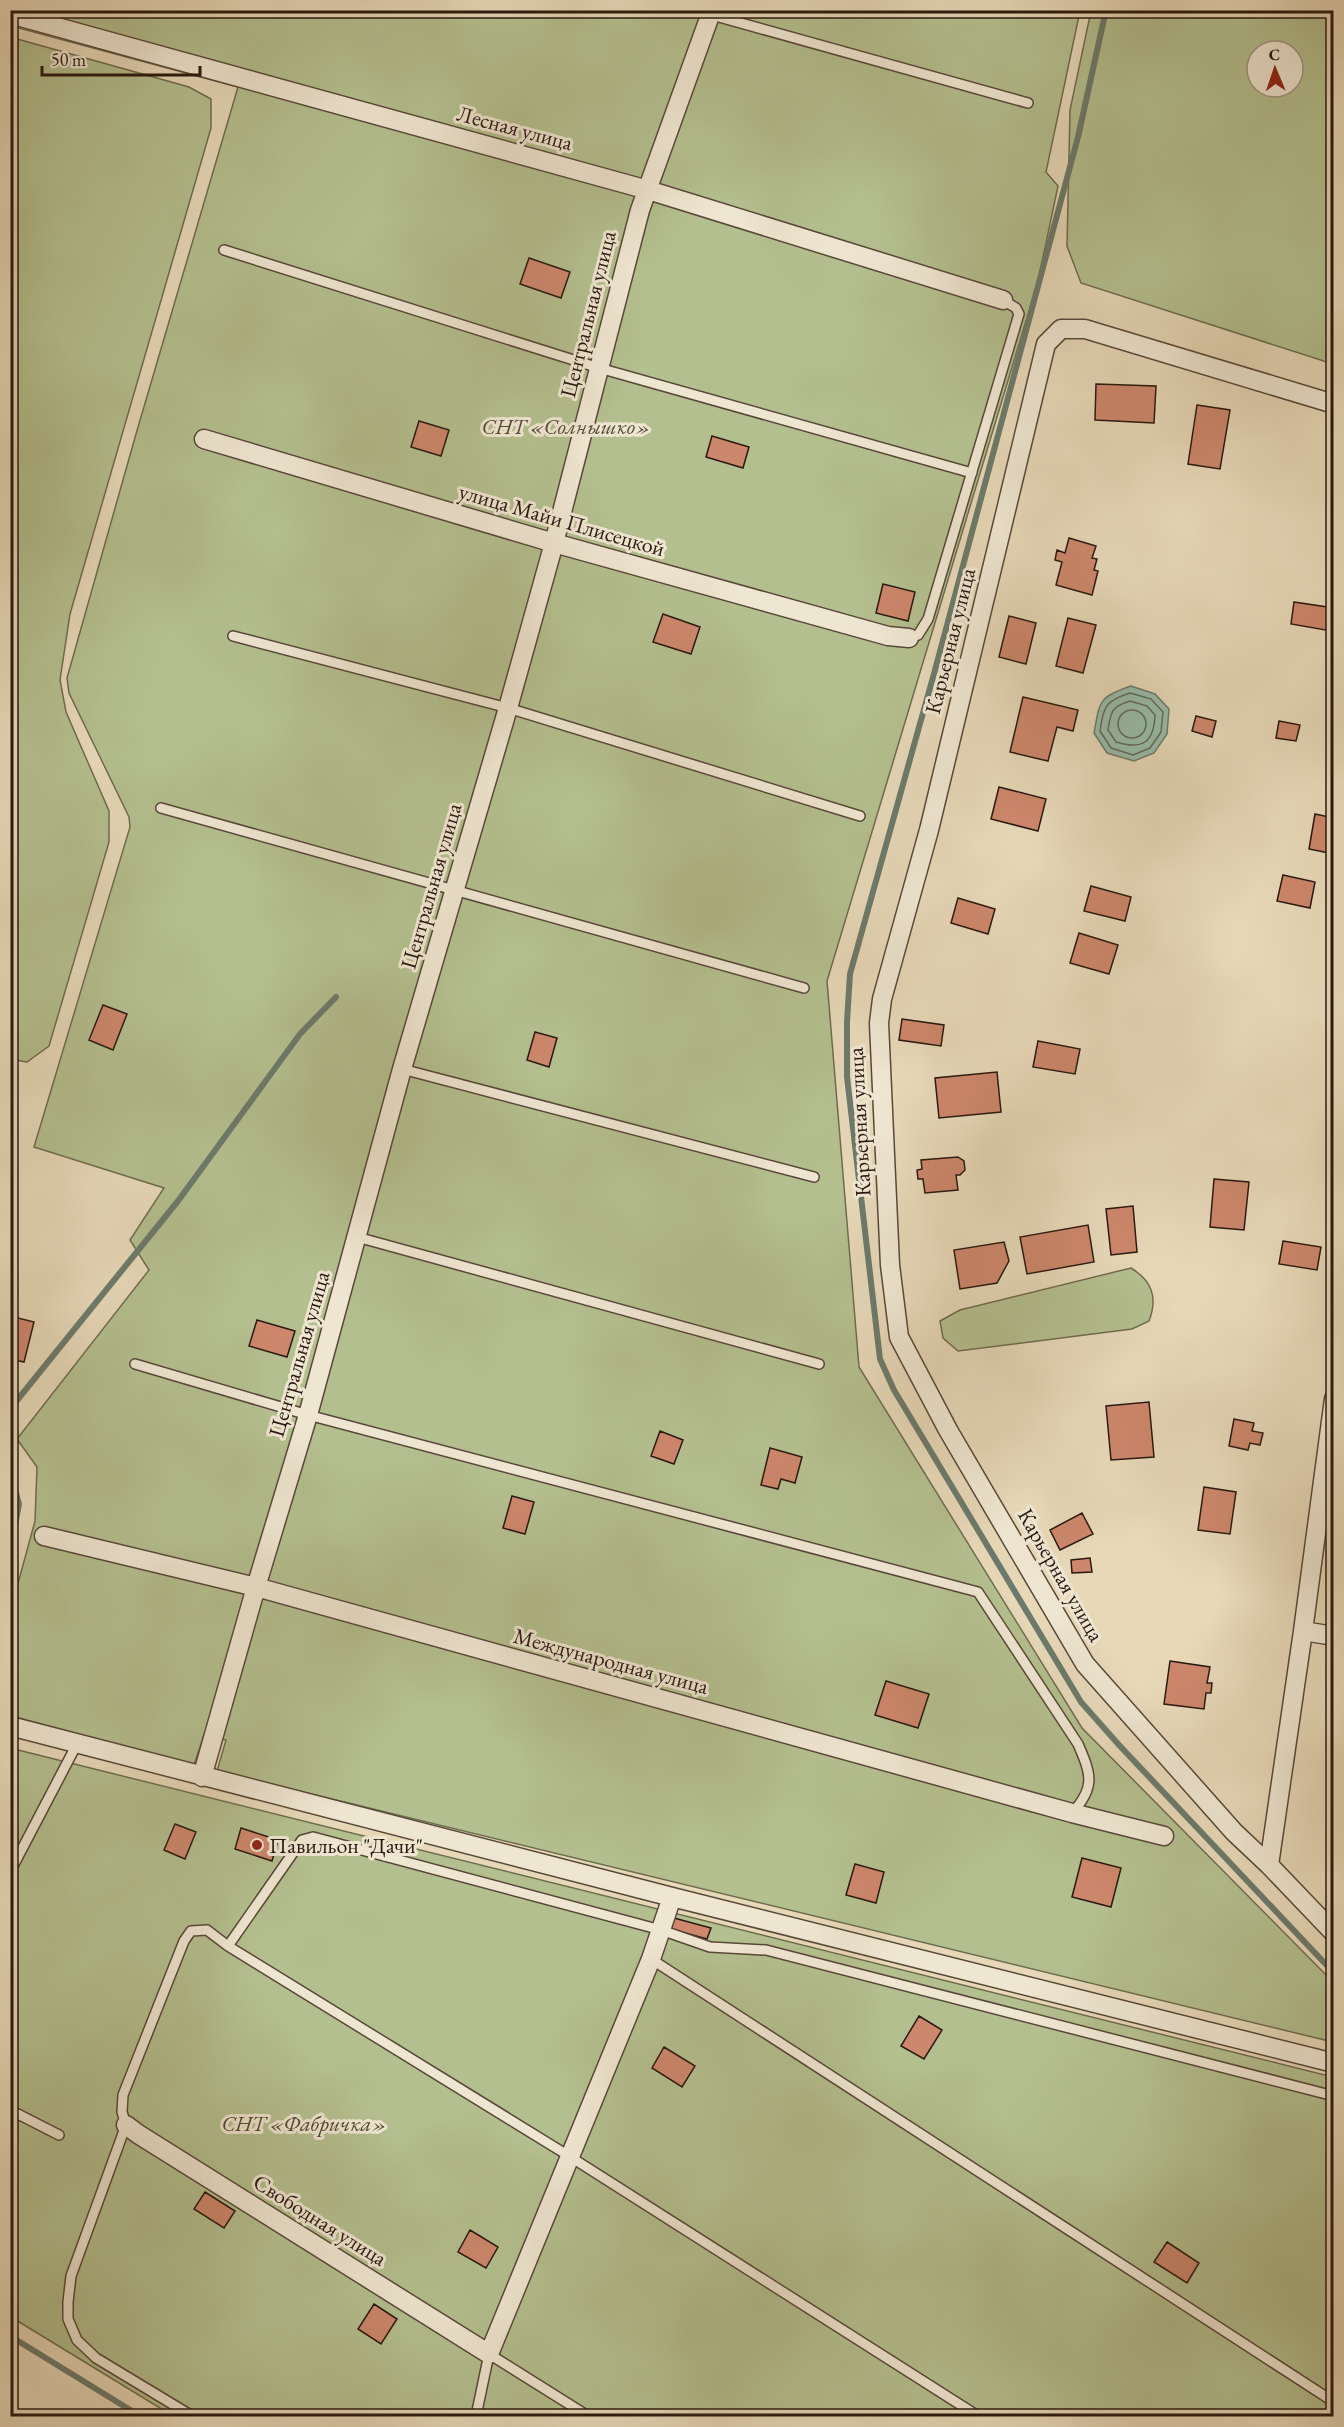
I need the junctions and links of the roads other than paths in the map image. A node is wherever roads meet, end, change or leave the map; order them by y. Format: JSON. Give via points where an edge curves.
{"nodes":[{"id":1,"x":705,"y":12,"type":"edge"},
{"id":2,"x":10,"y":14,"type":"edge"},
{"id":3,"x":1028,"y":103,"type":"dead end"},
{"id":4,"x":648,"y":190,"type":"junction"},
{"id":5,"x":224,"y":250,"type":"dead end"},
{"id":6,"x":1003,"y":300,"type":"joint"},
{"id":7,"x":599,"y":368,"type":"junction"},
{"id":8,"x":1334,"y":404,"type":"edge"},
{"id":9,"x":204,"y":439,"type":"dead end"},
{"id":10,"x":972,"y":473,"type":"junction"},
{"id":11,"x":554,"y":543,"type":"junction"},
{"id":12,"x":233,"y":636,"type":"dead end"},
{"id":13,"x":909,"y":638,"type":"joint"},
{"id":14,"x":508,"y":708,"type":"junction"},
{"id":15,"x":161,"y":808,"type":"dead end"},
{"id":16,"x":860,"y":816,"type":"dead end"},
{"id":17,"x":455,"y":891,"type":"junction"},
{"id":18,"x":804,"y":988,"type":"dead end"},
{"id":19,"x":402,"y":1069,"type":"junction"},
{"id":20,"x":814,"y":1177,"type":"dead end"},
{"id":21,"x":357,"y":1237,"type":"junction"},
{"id":22,"x":135,"y":1364,"type":"dead end"},
{"id":23,"x":819,"y":1364,"type":"dead end"},
{"id":24,"x":1334,"y":1399,"type":"edge"},
{"id":25,"x":308,"y":1415,"type":"junction"},
{"id":26,"x":44,"y":1536,"type":"dead end"},
{"id":27,"x":256,"y":1587,"type":"junction"},
{"id":28,"x":1303,"y":1631,"type":"junction"},
{"id":29,"x":1334,"y":1636,"type":"edge"},
{"id":30,"x":10,"y":1726,"type":"edge"},
{"id":31,"x":78,"y":1742,"type":"junction"},
{"id":32,"x":202,"y":1777,"type":"junction"},
{"id":33,"x":1072,"y":1813,"type":"junction"},
{"id":34,"x":1164,"y":1836,"type":"dead end"},
{"id":35,"x":1269,"y":1865,"type":"junction"},
{"id":36,"x":10,"y":1872,"type":"edge"},
{"id":37,"x":672,"y":1897,"type":"junction"},
{"id":38,"x":661,"y":1930,"type":"junction"},
{"id":39,"x":1334,"y":1933,"type":"edge"},
{"id":40,"x":228,"y":1946,"type":"junction"},
{"id":41,"x":651,"y":1959,"type":"junction"},
{"id":42,"x":1334,"y":2063,"type":"edge"},
{"id":43,"x":1334,"y":2096,"type":"edge"},
{"id":44,"x":10,"y":2110,"type":"edge"},
{"id":45,"x":126,"y":2125,"type":"junction"},
{"id":46,"x":59,"y":2135,"type":"dead end"},
{"id":47,"x":569,"y":2156,"type":"junction"},
{"id":48,"x":489,"y":2354,"type":"junction"},
{"id":49,"x":1334,"y":2402,"type":"edge"},
{"id":50,"x":192,"y":2416,"type":"edge"},
{"id":51,"x":476,"y":2416,"type":"edge"},
{"id":52,"x":588,"y":2416,"type":"edge"},
{"id":53,"x":978,"y":2416,"type":"edge"}],
"edges":[{"from":1,"to":3,"type":"lane"},
{"from":1,"to":4,"type":"street","name":"Центральная улица"},
{"from":2,"to":4,"type":"street","name":"Лесная улица"},
{"from":4,"to":6,"type":"street","name":"Лесная улица"},
{"from":4,"to":7,"type":"street","name":"Центральная улица"},
{"from":5,"to":7,"type":"lane"},
{"from":6,"to":10,"type":"lane","via":[[1019,314]]},
{"from":7,"to":10,"type":"lane"},
{"from":7,"to":11,"type":"street","name":"Центральная улица"},
{"from":8,"to":35,"type":"street","name":"Карьерная улица","via":[[1085,329],[1061,329],[1046,344],[879,1023],[890,1265],[899,1337],[948,1430],[1085,1664],[1234,1832]]},
{"from":9,"to":11,"type":"street","name":"улица Майи Плисецкой"},
{"from":10,"to":13,"type":"lane","via":[[928,619],[918,635]]},
{"from":11,"to":13,"type":"street","name":"улица Майи Плисецкой","via":[[888,636]]},
{"from":11,"to":14,"type":"street","name":"Центральная улица"},
{"from":12,"to":14,"type":"lane"},
{"from":14,"to":16,"type":"lane"},
{"from":14,"to":17,"type":"street","name":"Центральная улица"},
{"from":15,"to":17,"type":"lane"},
{"from":17,"to":18,"type":"lane"},
{"from":17,"to":19,"type":"street","name":"Центральная улица"},
{"from":19,"to":20,"type":"lane"},
{"from":19,"to":21,"type":"street","name":"Центральная улица"},
{"from":21,"to":23,"type":"lane"},
{"from":21,"to":25,"type":"street","name":"Центральная улица"},
{"from":22,"to":25,"type":"lane"},
{"from":24,"to":28,"type":"street"},
{"from":25,"to":27,"type":"street","name":"Центральная улица"},
{"from":25,"to":33,"type":"lane","via":[[978,1592],[1078,1744],[1089,1768],[1090,1785]]},
{"from":26,"to":27,"type":"street","name":"Международная улица"},
{"from":27,"to":32,"type":"street","name":"Центральная улица"},
{"from":27,"to":33,"type":"street","name":"Международная улица"},
{"from":28,"to":29,"type":"street"},
{"from":28,"to":35,"type":"street"},
{"from":30,"to":31,"type":"street"},
{"from":31,"to":32,"type":"street"},
{"from":31,"to":36,"type":"lane"},
{"from":32,"to":37,"type":"street"},
{"from":33,"to":34,"type":"street","name":"Международная улица"},
{"from":35,"to":39,"type":"street","name":"Карьерная улица"},
{"from":37,"to":38,"type":"street"},
{"from":37,"to":42,"type":"street"},
{"from":38,"to":40,"type":"lane","via":[[313,1838],[302,1840]]},
{"from":38,"to":41,"type":"street"},
{"from":38,"to":43,"type":"lane","via":[[710,1947],[766,1950]]},
{"from":40,"to":45,"type":"lane","via":[[207,1930],[191,1931],[184,1941],[123,2095]]},
{"from":40,"to":47,"type":"lane"},
{"from":41,"to":47,"type":"street"},
{"from":41,"to":49,"type":"lane"},
{"from":44,"to":46,"type":"lane"},
{"from":45,"to":48,"type":"street","name":"Свободная улица"},
{"from":45,"to":50,"type":"lane","via":[[71,2276],[69,2319],[77,2340],[96,2358]]},
{"from":47,"to":48,"type":"street"},
{"from":47,"to":53,"type":"lane"},
{"from":48,"to":51,"type":"lane"},
{"from":48,"to":52,"type":"lane"}]}
